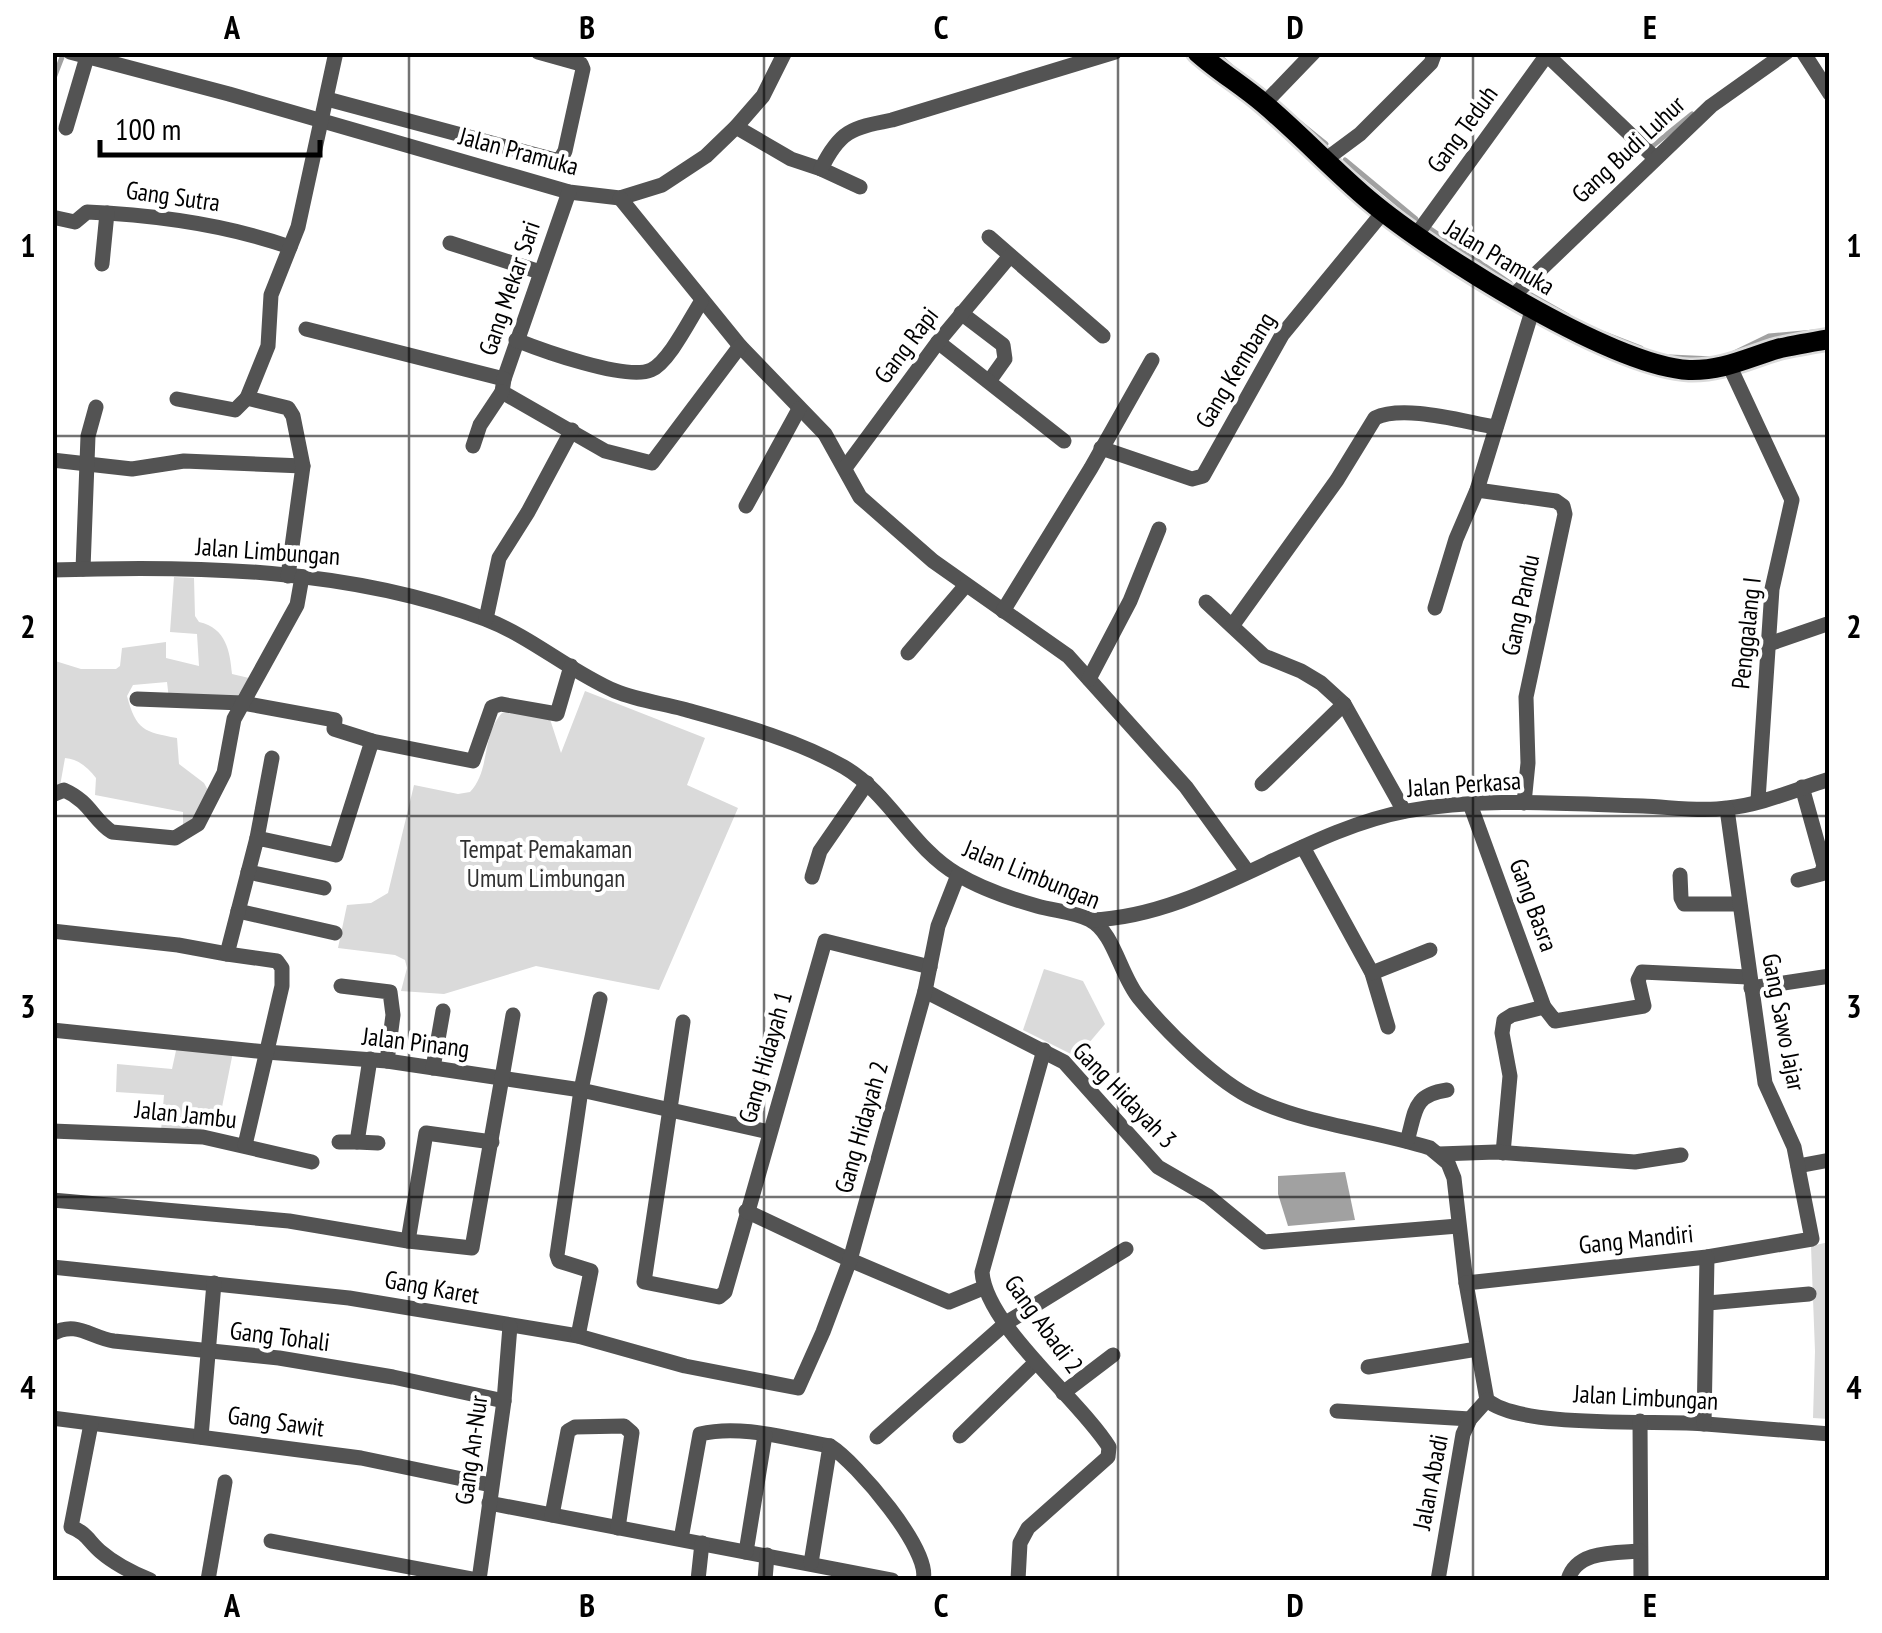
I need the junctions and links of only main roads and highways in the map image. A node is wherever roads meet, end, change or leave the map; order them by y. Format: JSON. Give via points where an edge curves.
{"nodes":[{"id":1,"x":1197,"y":52,"type":"edge"},
{"id":2,"x":1830,"y":339,"type":"edge"}],
"edges":[{"from":1,"to":2,"type":"main road","name":"Jalan Pramuka","via":[[1416,234],[1610,348],[1668,368],[1706,370]]}]}
